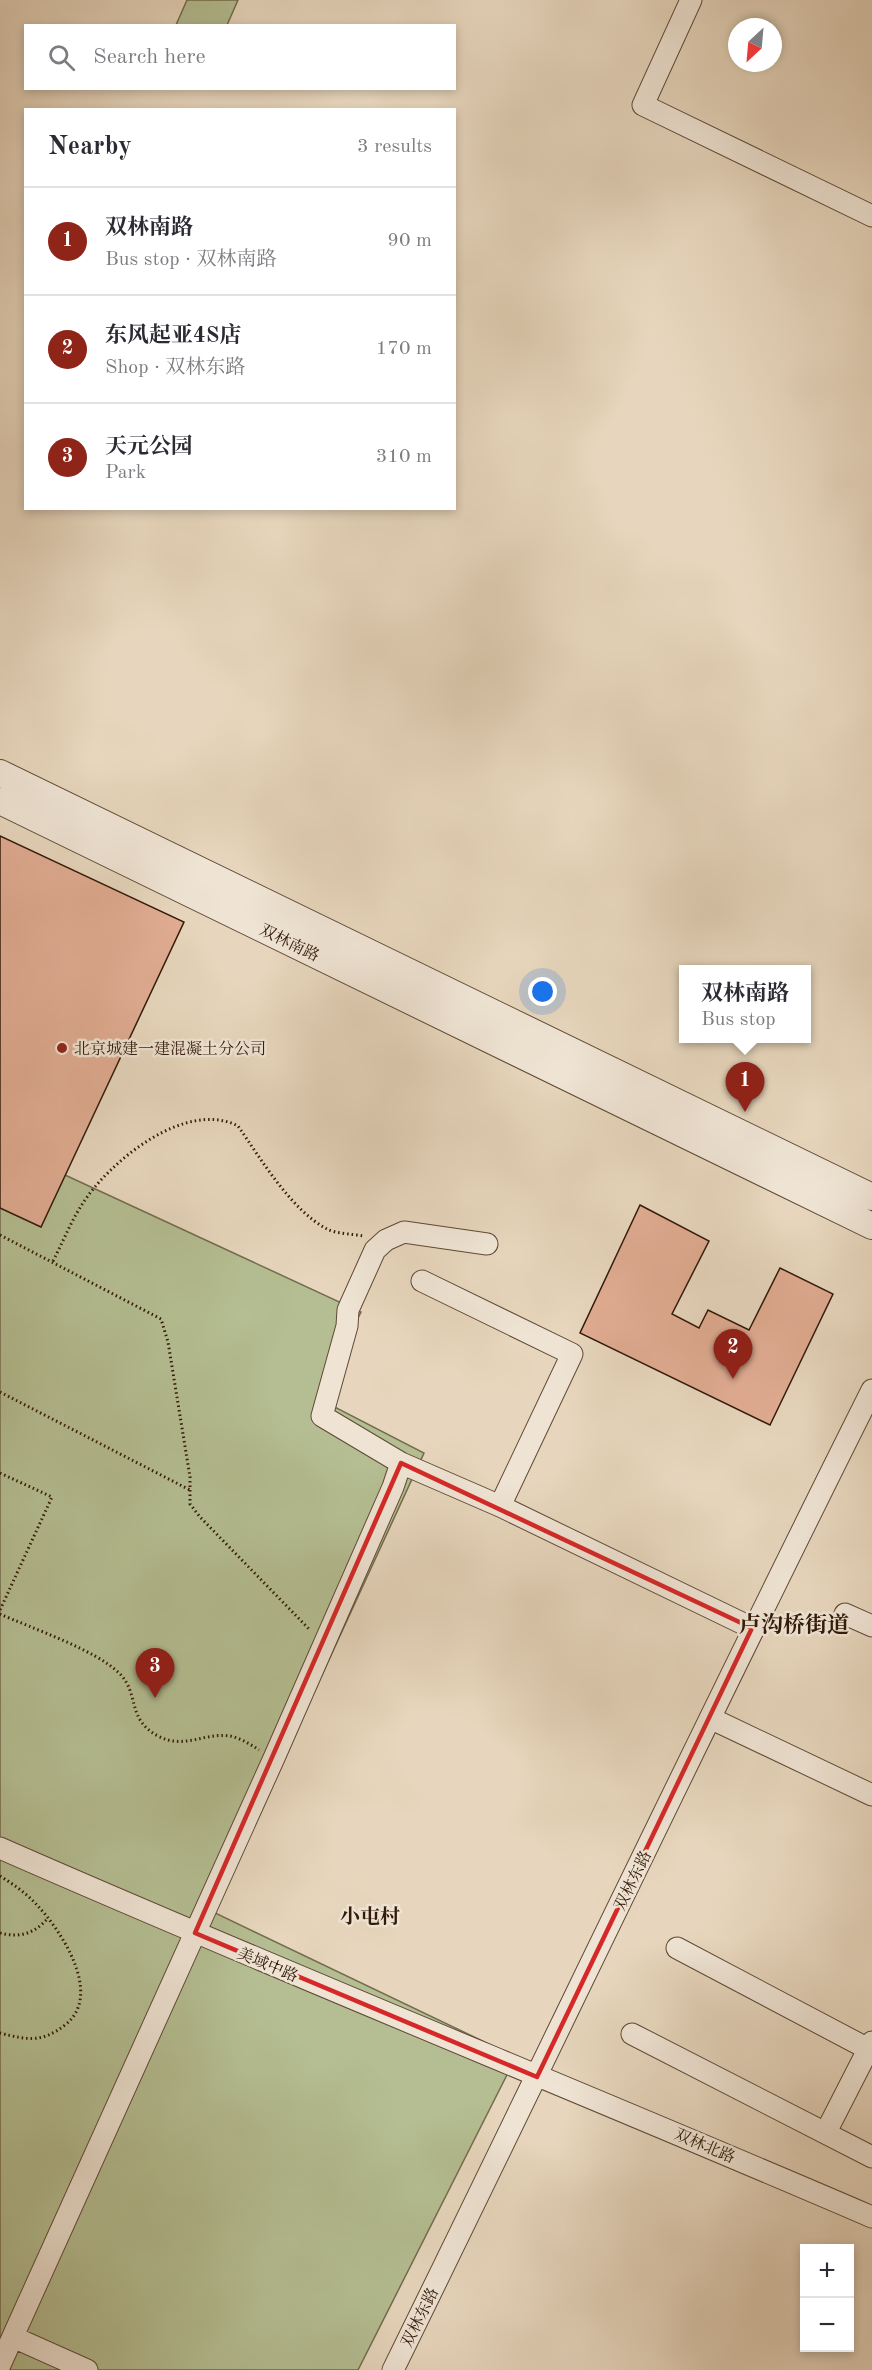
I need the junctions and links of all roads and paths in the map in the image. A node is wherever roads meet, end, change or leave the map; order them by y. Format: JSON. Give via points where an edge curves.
{"nodes":[{"id":1,"x":691,"y":0,"type":"edge"},
{"id":2,"x":872,"y":216,"type":"edge"},
{"id":3,"x":0,"y":773,"type":"edge"},
{"id":4,"x":0,"y":801,"type":"edge"},
{"id":5,"x":872,"y":1197,"type":"edge"},
{"id":6,"x":872,"y":1226,"type":"edge"},
{"id":7,"x":0,"y":1235,"type":"edge"},
{"id":8,"x":386,"y":1240,"type":"junction"},
{"id":9,"x":487,"y":1244,"type":"dead end"},
{"id":10,"x":53,"y":1262,"type":"junction"},
{"id":11,"x":422,"y":1281,"type":"dead end"},
{"id":12,"x":872,"y":1390,"type":"edge"},
{"id":13,"x":0,"y":1392,"type":"edge"},
{"id":14,"x":401,"y":1462,"type":"junction"},
{"id":15,"x":0,"y":1473,"type":"edge"},
{"id":16,"x":190,"y":1490,"type":"junction"},
{"id":17,"x":500,"y":1506,"type":"junction"},
{"id":18,"x":0,"y":1612,"type":"edge"},
{"id":19,"x":845,"y":1614,"type":"dead end"},
{"id":20,"x":872,"y":1626,"type":"edge"},
{"id":21,"x":752,"y":1628,"type":"junction"},
{"id":22,"x":324,"y":1644,"type":"junction"},
{"id":23,"x":710,"y":1718,"type":"junction"},
{"id":24,"x":274,"y":1758,"type":"junction"},
{"id":25,"x":872,"y":1795,"type":"edge"},
{"id":26,"x":0,"y":1848,"type":"edge"},
{"id":27,"x":0,"y":1876,"type":"edge"},
{"id":28,"x":48,"y":1918,"type":"junction"},
{"id":29,"x":0,"y":1933,"type":"edge"},
{"id":30,"x":195,"y":1933,"type":"junction"},
{"id":31,"x":677,"y":1948,"type":"dead end"},
{"id":32,"x":0,"y":2033,"type":"edge"},
{"id":33,"x":632,"y":2034,"type":"dead end"},
{"id":34,"x":871,"y":2047,"type":"edge"},
{"id":35,"x":537,"y":2077,"type":"junction"},
{"id":36,"x":826,"y":2132,"type":"junction"},
{"id":37,"x":872,"y":2157,"type":"edge"},
{"id":38,"x":872,"y":2217,"type":"edge"},
{"id":39,"x":13,"y":2337,"type":"junction"},
{"id":40,"x":0,"y":2365,"type":"edge"},
{"id":41,"x":87,"y":2370,"type":"edge"},
{"id":42,"x":393,"y":2370,"type":"edge"}],
"edges":[{"from":1,"to":2,"type":"street","via":[[643,105]]},
{"from":3,"to":5,"type":"street","name":"双林南路"},
{"from":4,"to":6,"type":"street","name":"双林南路"},
{"from":7,"to":10,"type":"path"},
{"from":8,"to":9,"type":"street","via":[[404,1232]]},
{"from":8,"to":10,"type":"path","via":[[329,1230],[308,1216],[238,1126],[210,1119],[178,1125],[142,1144],[103,1177],[82,1204]]},
{"from":8,"to":14,"type":"street","via":[[375,1250],[348,1310],[322,1416]]},
{"from":10,"to":16,"type":"path","via":[[161,1319],[168,1342]]},
{"from":11,"to":17,"type":"street","via":[[572,1354]]},
{"from":12,"to":21,"type":"street","name":"双林东路"},
{"from":13,"to":16,"type":"path"},
{"from":14,"to":17,"type":"street"},
{"from":14,"to":22,"type":"street"},
{"from":15,"to":18,"type":"path","via":[[52,1497]]},
{"from":16,"to":22,"type":"path","via":[[190,1504],[200,1517]]},
{"from":17,"to":21,"type":"street"},
{"from":18,"to":24,"type":"path","via":[[82,1650],[120,1673],[140,1720],[147,1730],[161,1738],[175,1743],[229,1736]]},
{"from":19,"to":20,"type":"street"},
{"from":21,"to":23,"type":"street","name":"双林东路"},
{"from":22,"to":24,"type":"street"},
{"from":23,"to":25,"type":"street"},
{"from":23,"to":35,"type":"street","name":"双林东路"},
{"from":24,"to":30,"type":"street"},
{"from":26,"to":30,"type":"street","name":"美域中路"},
{"from":27,"to":28,"type":"path","via":[[36,1903]]},
{"from":28,"to":29,"type":"path","via":[[26,1935]]},
{"from":28,"to":32,"type":"path","via":[[76,1966],[80,2002],[69,2022],[52,2035],[23,2039]]},
{"from":30,"to":35,"type":"street","name":"美域中路"},
{"from":30,"to":39,"type":"street"},
{"from":31,"to":34,"type":"street"},
{"from":33,"to":36,"type":"street"},
{"from":34,"to":36,"type":"street"},
{"from":35,"to":38,"type":"street","name":"双林北路"},
{"from":35,"to":42,"type":"street","name":"双林东路"},
{"from":36,"to":37,"type":"street"},
{"from":39,"to":40,"type":"street"},
{"from":39,"to":41,"type":"street"}]}
